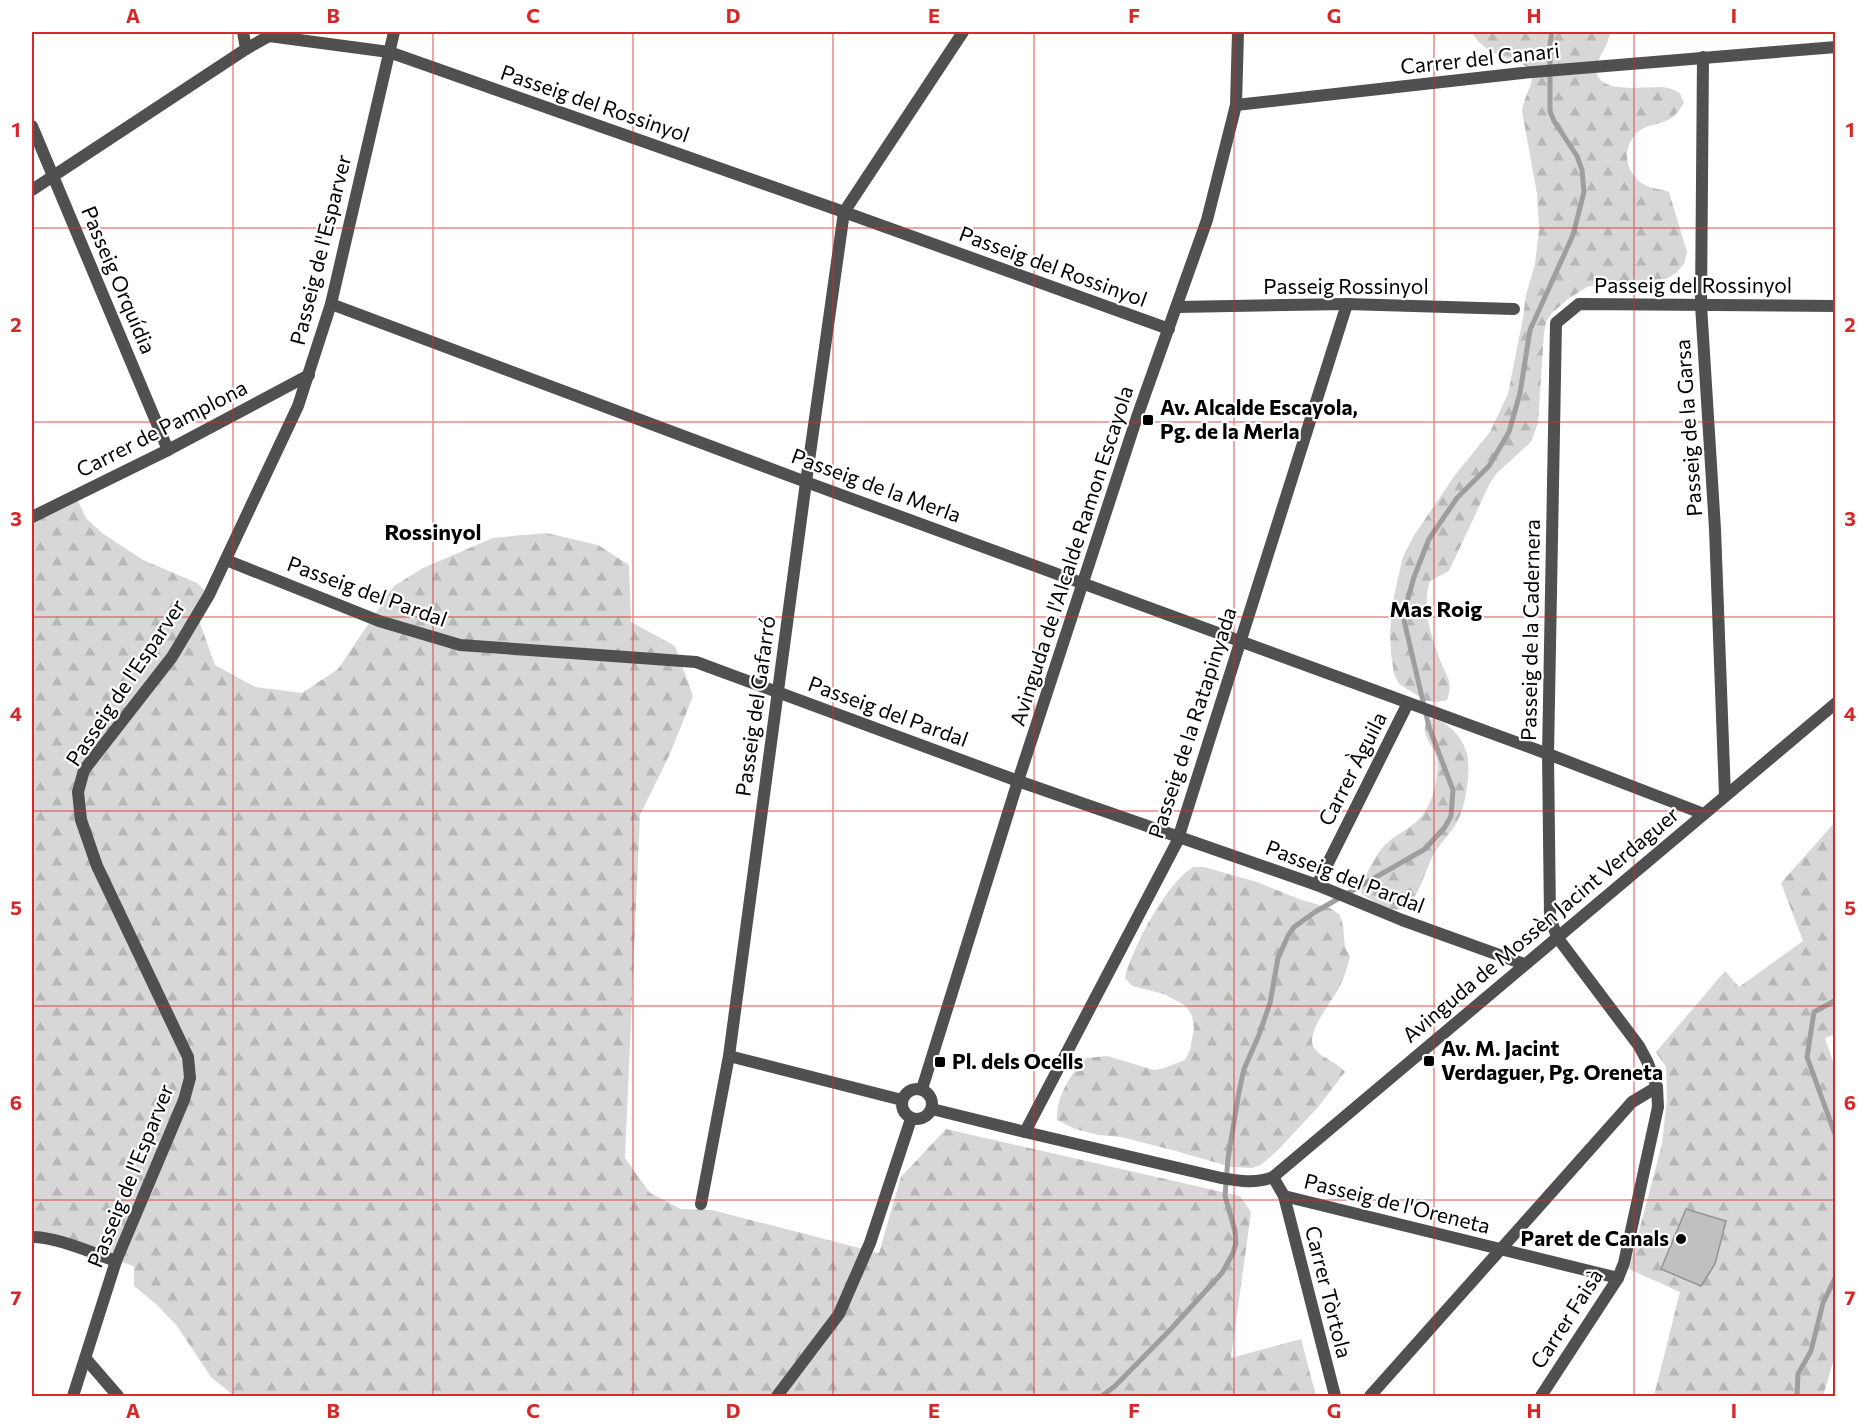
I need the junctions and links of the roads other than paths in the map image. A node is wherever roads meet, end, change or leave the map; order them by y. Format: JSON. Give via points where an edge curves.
{"nodes":[{"id":1,"x":243,"y":32,"type":"edge"},
{"id":2,"x":394,"y":32,"type":"edge"},
{"id":3,"x":963,"y":32,"type":"edge"},
{"id":4,"x":1238,"y":32,"type":"edge"},
{"id":5,"x":1836,"y":47,"type":"edge"},
{"id":6,"x":246,"y":49,"type":"junction"},
{"id":7,"x":389,"y":52,"type":"junction"},
{"id":8,"x":1703,"y":57,"type":"junction"},
{"id":9,"x":1236,"y":105,"type":"junction"},
{"id":10,"x":32,"y":126,"type":"edge"},
{"id":11,"x":53,"y":175,"type":"junction"},
{"id":12,"x":32,"y":190,"type":"edge"},
{"id":13,"x":844,"y":212,"type":"junction"},
{"id":14,"x":331,"y":304,"type":"junction"},
{"id":15,"x":1347,"y":304,"type":"junction"},
{"id":16,"x":1701,"y":305,"type":"junction"},
{"id":17,"x":1836,"y":306,"type":"edge"},
{"id":18,"x":1177,"y":307,"type":"junction"},
{"id":19,"x":1514,"y":309,"type":"dead end"},
{"id":20,"x":1556,"y":323,"type":"joint"},
{"id":21,"x":1168,"y":329,"type":"junction"},
{"id":22,"x":309,"y":375,"type":"junction"},
{"id":23,"x":168,"y":450,"type":"junction"},
{"id":24,"x":806,"y":482,"type":"junction"},
{"id":25,"x":32,"y":517,"type":"edge"},
{"id":26,"x":226,"y":560,"type":"junction"},
{"id":27,"x":1084,"y":583,"type":"junction"},
{"id":28,"x":1240,"y":641,"type":"junction"},
{"id":29,"x":778,"y":691,"type":"junction"},
{"id":30,"x":1408,"y":703,"type":"junction"},
{"id":31,"x":1836,"y":703,"type":"edge"},
{"id":32,"x":1548,"y":754,"type":"junction"},
{"id":33,"x":1018,"y":781,"type":"junction"},
{"id":34,"x":1725,"y":796,"type":"junction"},
{"id":35,"x":1704,"y":814,"type":"junction"},
{"id":36,"x":1178,"y":837,"type":"junction"},
{"id":37,"x":1317,"y":885,"type":"junction"},
{"id":38,"x":1557,"y":937,"type":"junction"},
{"id":39,"x":1524,"y":964,"type":"junction"},
{"id":40,"x":729,"y":1056,"type":"junction"},
{"id":41,"x":1657,"y":1087,"type":"junction"},
{"id":42,"x":922,"y":1089,"type":"junction"},
{"id":43,"x":902,"y":1100,"type":"junction"},
{"id":44,"x":932,"y":1108,"type":"junction"},
{"id":45,"x":911,"y":1119,"type":"junction"},
{"id":46,"x":1025,"y":1132,"type":"junction"},
{"id":47,"x":1273,"y":1177,"type":"junction"},
{"id":48,"x":1284,"y":1196,"type":"junction"},
{"id":49,"x":701,"y":1204,"type":"dead end"},
{"id":50,"x":32,"y":1237,"type":"edge"},
{"id":51,"x":1501,"y":1249,"type":"junction"},
{"id":52,"x":116,"y":1261,"type":"junction"},
{"id":53,"x":1618,"y":1278,"type":"junction"},
{"id":54,"x":86,"y":1359,"type":"junction"},
{"id":55,"x":73,"y":1396,"type":"edge"},
{"id":56,"x":118,"y":1396,"type":"edge"},
{"id":57,"x":777,"y":1396,"type":"edge"},
{"id":58,"x":1335,"y":1396,"type":"edge"},
{"id":59,"x":1370,"y":1396,"type":"edge"},
{"id":60,"x":1541,"y":1396,"type":"edge"}],
"edges":[{"from":1,"to":6,"type":"street"},
{"from":2,"to":7,"type":"street","name":"Passeig de l'Esparver"},
{"from":3,"to":13,"type":"street"},
{"from":4,"to":9,"type":"street","name":"Avinguda de l'Alcalde Ramon Escayola"},
{"from":5,"to":8,"type":"street","name":"Carrer del Canari"},
{"from":6,"to":7,"type":"street","name":"Passeig del Rossinyol","via":[[269,36]]},
{"from":6,"to":11,"type":"street","name":"Passeig del Rossinyol"},
{"from":7,"to":13,"type":"street","name":"Passeig del Rossinyol"},
{"from":7,"to":14,"type":"street","name":"Passeig de l'Esparver"},
{"from":8,"to":9,"type":"street","name":"Carrer del Canari"},
{"from":8,"to":16,"type":"street","name":"Passeig de la Garsa"},
{"from":9,"to":18,"type":"street","name":"Avinguda de l'Alcalde Ramon Escayola","via":[[1208,220]]},
{"from":10,"to":11,"type":"street","name":"Passeig Orquídia"},
{"from":11,"to":12,"type":"street","name":"Passeig del Rossinyol"},
{"from":11,"to":23,"type":"street","name":"Passeig Orquídia"},
{"from":13,"to":21,"type":"street","name":"Passeig del Rossinyol"},
{"from":13,"to":24,"type":"street","name":"Passeig del Gafarró"},
{"from":14,"to":22,"type":"street","name":"Passeig de l'Esparver"},
{"from":14,"to":24,"type":"street","name":"Passeig de la Merla"},
{"from":15,"to":18,"type":"street","name":"Passeig Rossinyol"},
{"from":15,"to":19,"type":"street","name":"Passeig Rossinyol"},
{"from":15,"to":28,"type":"street","name":"Passeig de la Ratapinyada"},
{"from":16,"to":17,"type":"street","name":"Passeig del Rossinyol"},
{"from":16,"to":20,"type":"street","name":"Passeig del Rossinyol","via":[[1579,304]]},
{"from":16,"to":34,"type":"street","name":"Passeig de la Garsa","via":[[1715,529]]},
{"from":18,"to":21,"type":"street","name":"Avinguda de l'Alcalde Ramon Escayola"},
{"from":20,"to":32,"type":"street","name":"Passeig de la Cadernera"},
{"from":21,"to":27,"type":"street","name":"Avinguda de l'Alcalde Ramon Escayola"},
{"from":22,"to":23,"type":"street","name":"Carrer de Pamplona"},
{"from":22,"to":26,"type":"street","name":"Passeig de l'Esparver"},
{"from":23,"to":25,"type":"street","name":"Carrer de Pamplona"},
{"from":24,"to":27,"type":"street","name":"Passeig de la Merla"},
{"from":24,"to":29,"type":"street","name":"Passeig del Gafarró"},
{"from":26,"to":29,"type":"street","name":"Passeig del Pardal","via":[[379,621],[460,645],[696,662]]},
{"from":26,"to":52,"type":"street","name":"Passeig de l'Esparver","via":[[172,657],[84,770],[78,792],[81,820],[98,866],[190,1068],[184,1100]]},
{"from":27,"to":28,"type":"street","name":"Passeig de la Merla"},
{"from":27,"to":33,"type":"street","name":"Avinguda de l'Alcalde Ramon Escayola"},
{"from":28,"to":30,"type":"street","name":"Passeig de la Merla"},
{"from":28,"to":36,"type":"street","name":"Passeig de la Ratapinyada"},
{"from":29,"to":33,"type":"street","name":"Passeig del Pardal"},
{"from":29,"to":40,"type":"street","name":"Passeig del Gafarró"},
{"from":30,"to":32,"type":"street","name":"Passeig de la Merla"},
{"from":30,"to":37,"type":"street","name":"Carrer Àguila"},
{"from":31,"to":34,"type":"street","name":"Avinguda de Mossèn Jacint Verdaguer"},
{"from":32,"to":35,"type":"street","name":"Passeig de la Merla"},
{"from":32,"to":38,"type":"street","name":"Passeig de la Cadernera","via":[[1550,917]]},
{"from":33,"to":36,"type":"street","name":"Passeig del Pardal"},
{"from":33,"to":42,"type":"street","name":"Avinguda de l'Alcalde Ramon Escayola"},
{"from":34,"to":35,"type":"street","name":"Avinguda de Mossèn Jacint Verdaguer"},
{"from":35,"to":38,"type":"street","name":"Avinguda de Mossèn Jacint Verdaguer"},
{"from":36,"to":37,"type":"street","name":"Passeig del Pardal"},
{"from":36,"to":46,"type":"street","name":"Passeig de la Ratapinyada"},
{"from":37,"to":39,"type":"street","name":"Passeig del Pardal"},
{"from":38,"to":39,"type":"street","name":"Avinguda de Mossèn Jacint Verdaguer"},
{"from":38,"to":41,"type":"street","name":"Carrer Faisà","via":[[1639,1046]]},
{"from":39,"to":47,"type":"street","name":"Avinguda de Mossèn Jacint Verdaguer"},
{"from":40,"to":43,"type":"street"},
{"from":40,"to":49,"type":"street","name":"Passeig del Gafarró"},
{"from":41,"to":51,"type":"street","via":[[1632,1102]]},
{"from":41,"to":53,"type":"street","name":"Carrer Faisà","via":[[1656,1115]]},
{"from":42,"to":43,"type":"street","via":[[910,1091]]},
{"from":42,"to":44,"type":"street","via":[[931,1097]]},
{"from":43,"to":45,"type":"street","via":[[904,1113]]},
{"from":44,"to":45,"type":"street","via":[[924,1119]]},
{"from":44,"to":46,"type":"street"},
{"from":45,"to":57,"type":"street","via":[[870,1243],[839,1314]]},
{"from":46,"to":47,"type":"street","via":[[1236,1181],[1262,1182]]},
{"from":47,"to":48,"type":"street","name":"Passeig de l'Oreneta"},
{"from":48,"to":51,"type":"street","name":"Passeig de l'Oreneta"},
{"from":48,"to":58,"type":"street","name":"Carrer Tòrtola"},
{"from":50,"to":52,"type":"street"},
{"from":51,"to":53,"type":"street","name":"Passeig de l'Oreneta"},
{"from":51,"to":59,"type":"street"},
{"from":52,"to":54,"type":"street","name":"Passeig de l'Esparver"},
{"from":53,"to":60,"type":"street","name":"Carrer Faisà"},
{"from":54,"to":55,"type":"street","name":"Passeig de l'Esparver"},
{"from":54,"to":56,"type":"street"}]}
